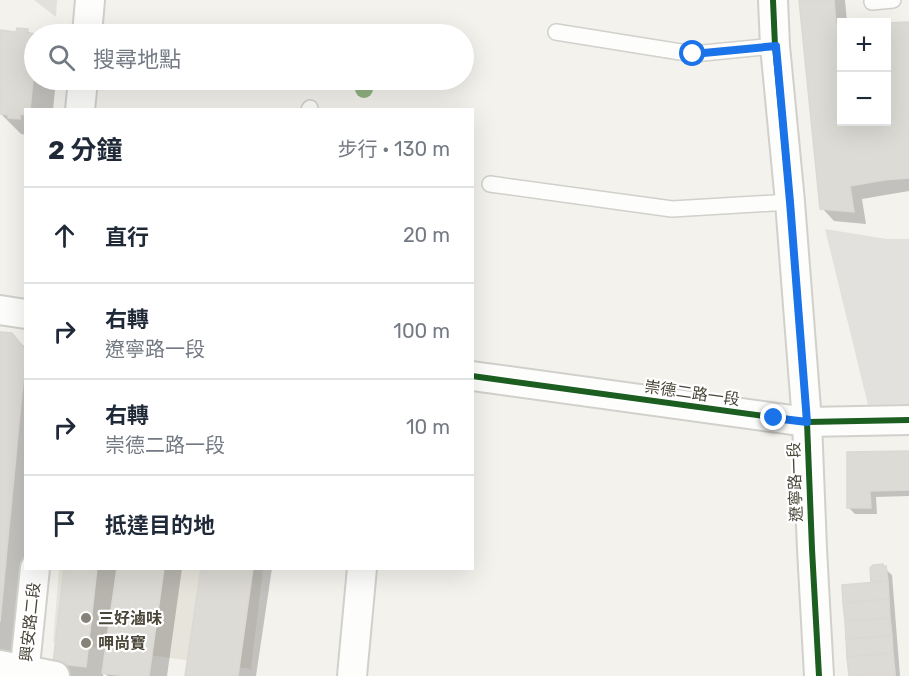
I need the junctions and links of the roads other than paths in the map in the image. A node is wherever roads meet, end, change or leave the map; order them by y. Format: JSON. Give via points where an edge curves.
{"nodes":[{"id":1,"x":90,"y":0,"type":"edge"},
{"id":2,"x":773,"y":0,"type":"edge"},
{"id":3,"x":893,"y":0,"type":"edge"},
{"id":4,"x":872,"y":2,"type":"dead end"},
{"id":5,"x":88,"y":24,"type":"edge"},
{"id":6,"x":556,"y":32,"type":"dead end"},
{"id":7,"x":776,"y":46,"type":"junction"},
{"id":8,"x":82,"y":90,"type":"edge"},
{"id":9,"x":80,"y":108,"type":"edge"},
{"id":10,"x":490,"y":184,"type":"dead end"},
{"id":11,"x":790,"y":202,"type":"junction"},
{"id":12,"x":0,"y":310,"type":"edge"},
{"id":13,"x":24,"y":314,"type":"edge"},
{"id":14,"x":474,"y":376,"type":"edge"},
{"id":15,"x":909,"y":420,"type":"edge"},
{"id":16,"x":807,"y":422,"type":"junction"},
{"id":17,"x":35,"y":570,"type":"edge"},
{"id":18,"x":362,"y":570,"type":"edge"},
{"id":19,"x":16,"y":670,"type":"edge"},
{"id":20,"x":55,"y":676,"type":"edge"},
{"id":21,"x":352,"y":676,"type":"edge"},
{"id":22,"x":819,"y":676,"type":"edge"}],
"edges":[{"from":1,"to":5,"type":"street"},
{"from":2,"to":7,"type":"street","name":"遼寧路一段"},
{"from":3,"to":4,"type":"lane"},
{"from":6,"to":7,"type":"lane","via":[[693,54]]},
{"from":7,"to":11,"type":"street","name":"遼寧路一段"},
{"from":8,"to":9,"type":"street"},
{"from":10,"to":11,"type":"lane","via":[[672,209]]},
{"from":11,"to":16,"type":"street","name":"遼寧路一段"},
{"from":12,"to":13,"type":"street"},
{"from":14,"to":16,"type":"street","name":"崇德二路一段"},
{"from":15,"to":16,"type":"street","name":"崇德二路一段"},
{"from":16,"to":22,"type":"street","name":"遼寧路一段"},
{"from":17,"to":19,"type":"street","name":"興安路二段"},
{"from":18,"to":21,"type":"street"},
{"from":19,"to":20,"type":"street"}]}
